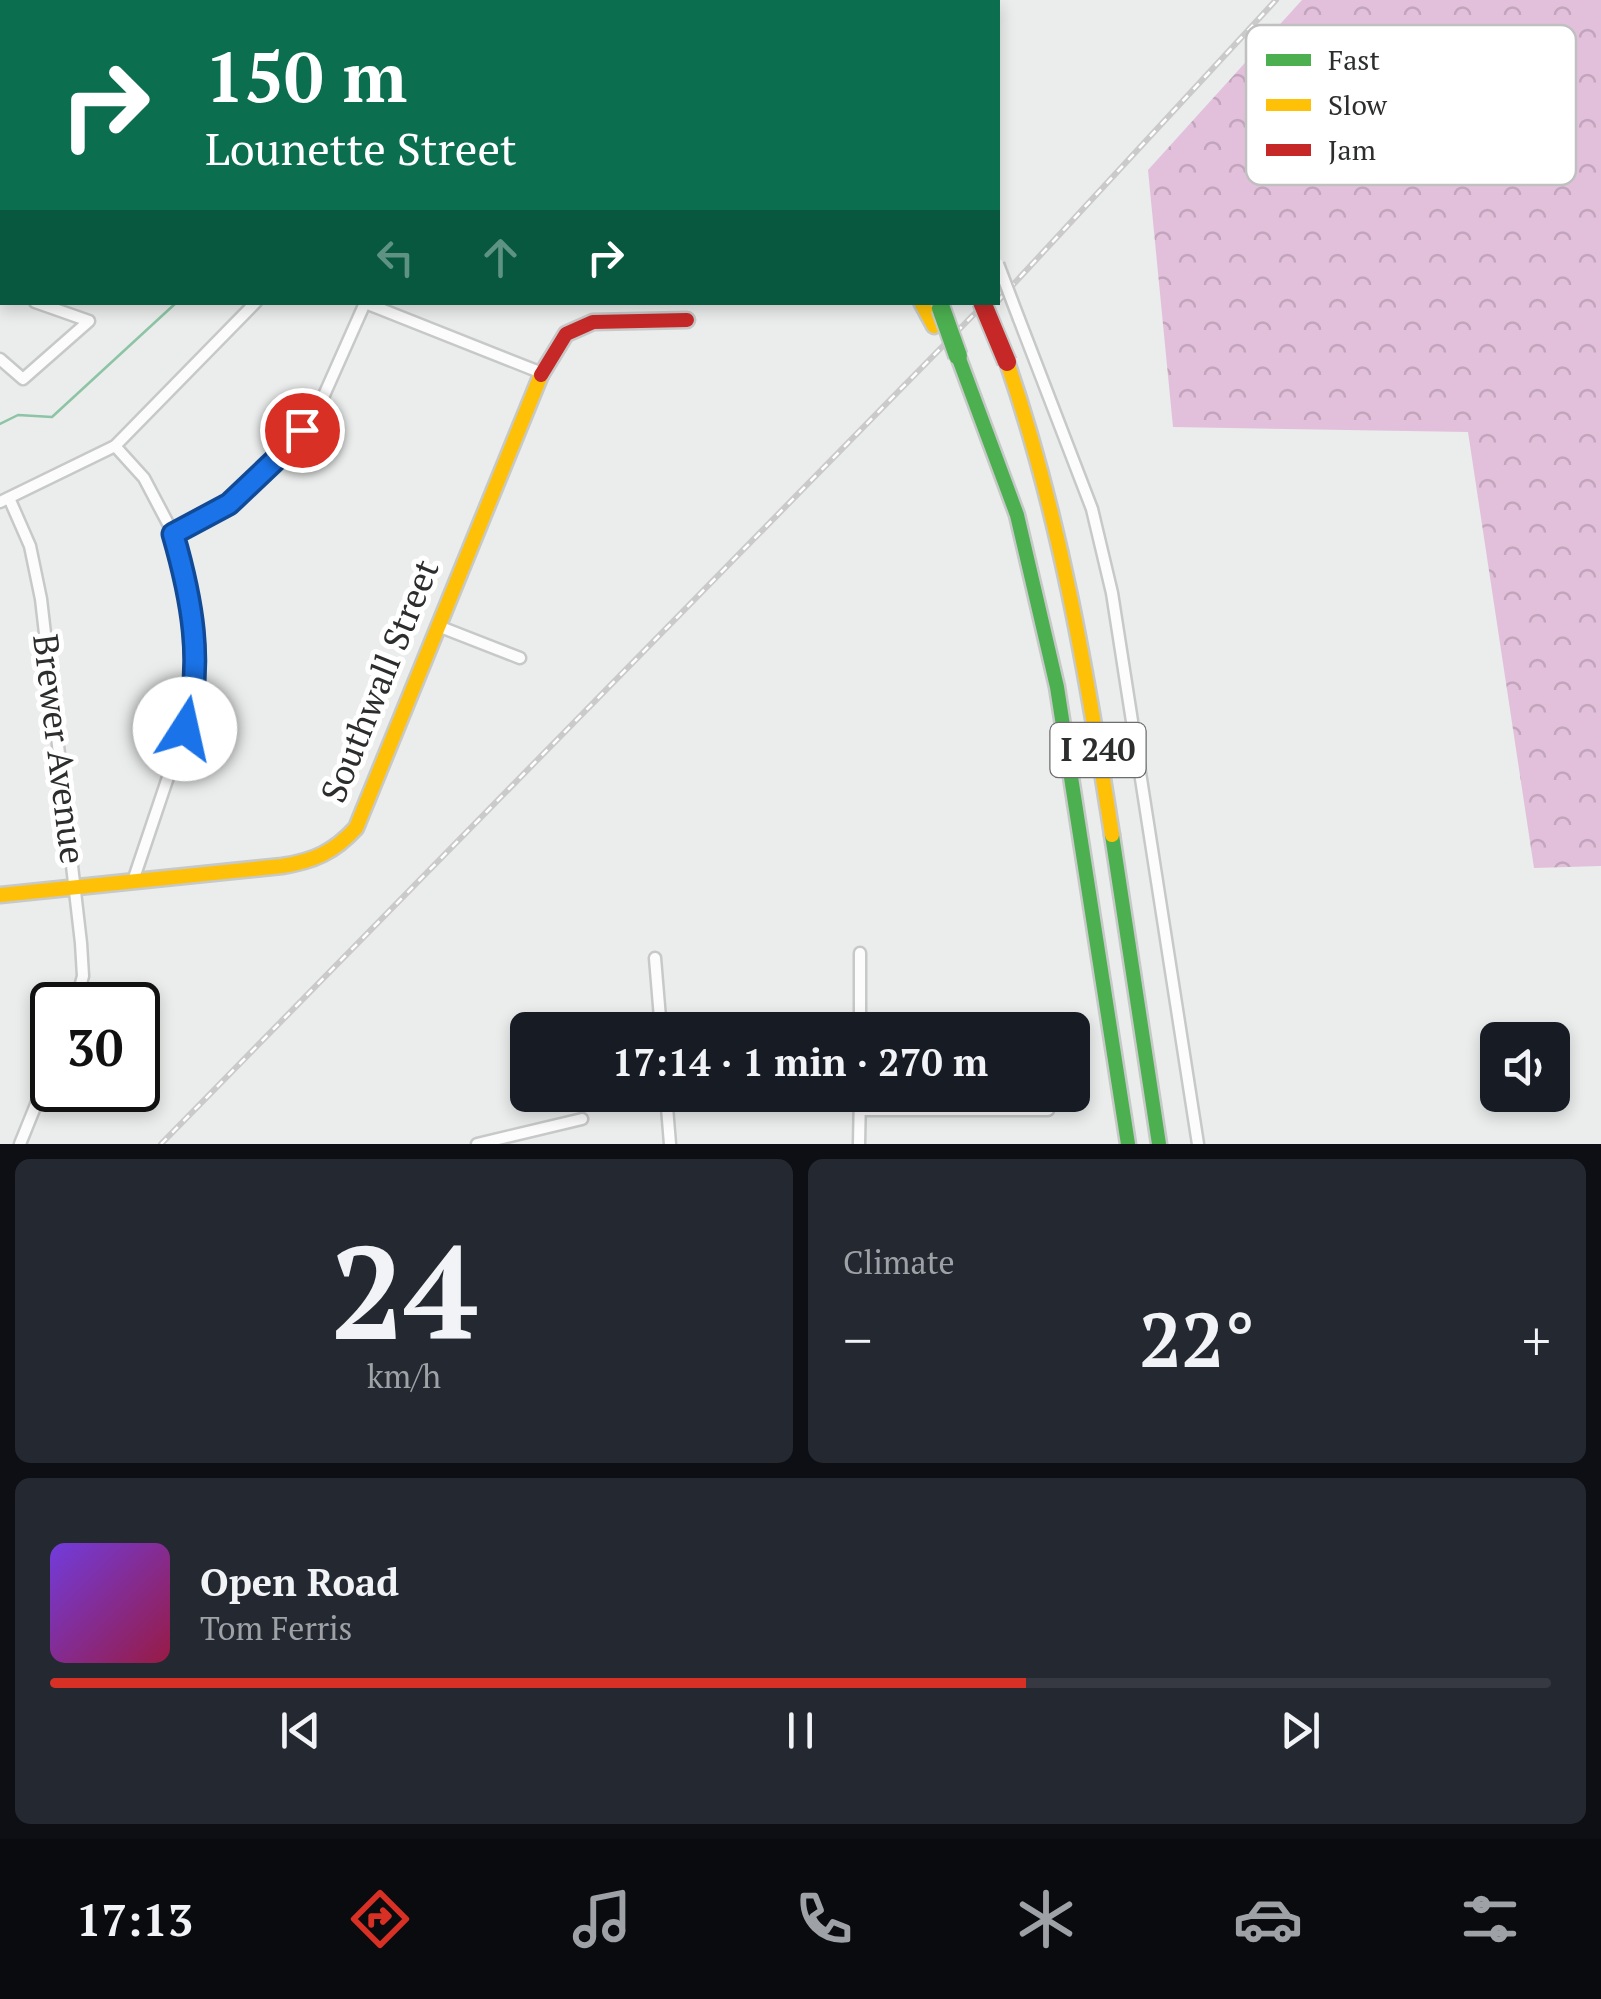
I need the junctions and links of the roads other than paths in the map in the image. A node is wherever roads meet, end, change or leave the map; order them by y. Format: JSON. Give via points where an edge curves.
{"nodes":[{"id":1,"x":1000,"y":269,"type":"edge"},
{"id":2,"x":44,"y":305,"type":"edge"},
{"id":3,"x":253,"y":305,"type":"edge"},
{"id":4,"x":363,"y":305,"type":"edge"},
{"id":5,"x":369,"y":305,"type":"edge"},
{"id":6,"x":983,"y":305,"type":"edge"},
{"id":7,"x":938,"y":312,"type":"edge"},
{"id":8,"x":686,"y":320,"type":"dead end"},
{"id":9,"x":0,"y":359,"type":"edge"},
{"id":10,"x":542,"y":372,"type":"junction"},
{"id":11,"x":115,"y":446,"type":"junction"},
{"id":12,"x":5,"y":500,"type":"edge"},
{"id":13,"x":173,"y":534,"type":"junction"},
{"id":14,"x":438,"y":626,"type":"junction"},
{"id":15,"x":520,"y":658,"type":"dead end"},
{"id":16,"x":132,"y":882,"type":"junction"},
{"id":17,"x":77,"y":888,"type":"junction"},
{"id":18,"x":0,"y":894,"type":"edge"},
{"id":19,"x":860,"y":952,"type":"dead end"},
{"id":20,"x":655,"y":958,"type":"dead end"},
{"id":21,"x":81,"y":982,"type":"edge"},
{"id":22,"x":660,"y":1012,"type":"edge"},
{"id":23,"x":860,"y":1012,"type":"edge"},
{"id":24,"x":33,"y":1112,"type":"edge"},
{"id":25,"x":667,"y":1112,"type":"edge"},
{"id":26,"x":860,"y":1112,"type":"edge"},
{"id":27,"x":582,"y":1119,"type":"dead end"},
{"id":28,"x":514,"y":1139,"type":"edge"},
{"id":29,"x":20,"y":1144,"type":"edge"},
{"id":30,"x":477,"y":1144,"type":"edge"},
{"id":31,"x":670,"y":1144,"type":"edge"},
{"id":32,"x":860,"y":1144,"type":"edge"},
{"id":33,"x":1128,"y":1144,"type":"edge"},
{"id":34,"x":1159,"y":1144,"type":"edge"},
{"id":35,"x":1198,"y":1144,"type":"edge"}],
"edges":[{"from":1,"to":35,"type":"street","bridge":true,"via":[[1092,510],[1112,593]]},
{"from":2,"to":9,"type":"street","via":[[89,320],[24,379]]},
{"from":3,"to":11,"type":"street"},
{"from":4,"to":13,"type":"street","via":[[317,411],[288,448],[229,504]]},
{"from":5,"to":10,"type":"street"},
{"from":6,"to":34,"type":"main road","number":"I 240","bridge":true,"via":[[1029,421],[1061,536]]},
{"from":7,"to":33,"type":"main road","number":"I 240","bridge":true,"via":[[1016,515],[1057,686]]},
{"from":8,"to":10,"type":"main road","name":"Southwall Street","via":[[593,322],[566,334]]},
{"from":10,"to":14,"type":"main road","name":"Southwall Street"},
{"from":11,"to":12,"type":"street"},
{"from":11,"to":13,"type":"street","via":[[144,478]]},
{"from":12,"to":17,"type":"street","name":"Brewer Avenue","via":[[30,546],[41,599]]},
{"from":13,"to":16,"type":"street","via":[[189,589],[193,703]]},
{"from":14,"to":15,"type":"street"},
{"from":14,"to":16,"type":"main road","name":"Southwall Street","via":[[356,828],[339,848],[282,866]]},
{"from":16,"to":17,"type":"main road","name":"Southwall Street"},
{"from":17,"to":18,"type":"main road","name":"Southwall Street"},
{"from":17,"to":21,"type":"street","name":"Brewer Avenue"},
{"from":19,"to":23,"type":"street"},
{"from":20,"to":22,"type":"street"},
{"from":24,"to":29,"type":"street"},
{"from":25,"to":31,"type":"street"},
{"from":26,"to":32,"type":"street"},
{"from":27,"to":28,"type":"street"},
{"from":28,"to":30,"type":"street"}]}
